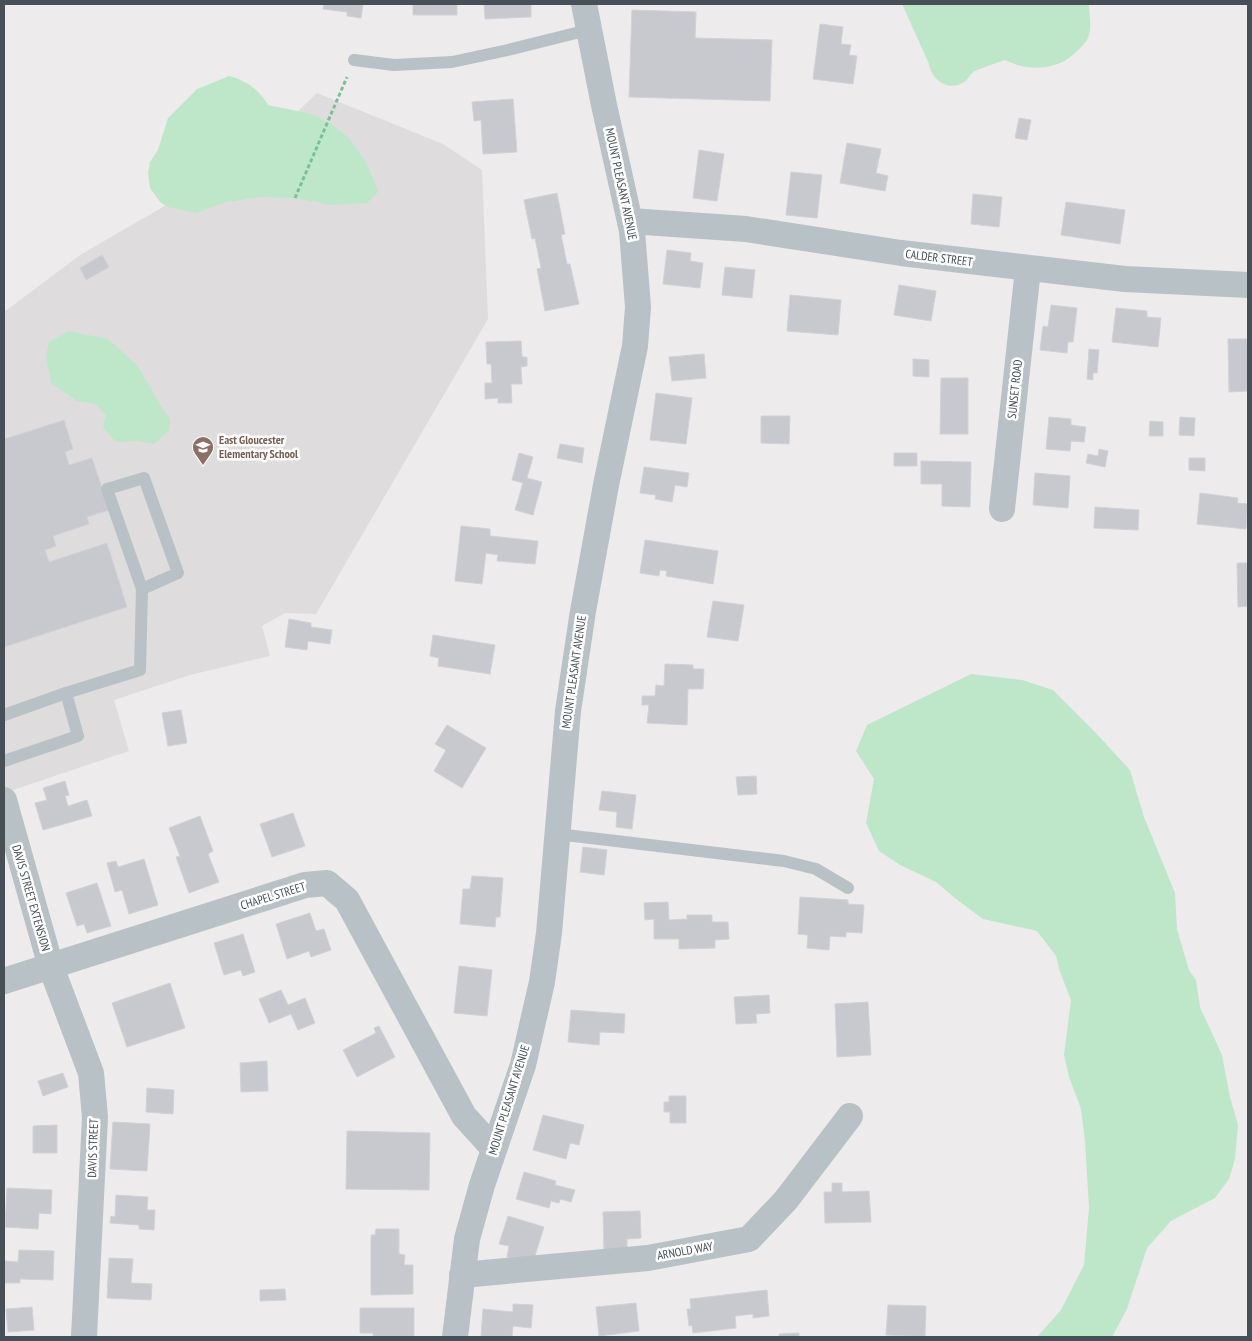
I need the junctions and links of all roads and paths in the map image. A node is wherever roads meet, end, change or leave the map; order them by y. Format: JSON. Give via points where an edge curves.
{"nodes":[{"id":1,"x":584,"y":4,"type":"edge"},
{"id":2,"x":588,"y":30,"type":"junction"},
{"id":3,"x":354,"y":60,"type":"joint"},
{"id":4,"x":294,"y":198,"type":"dead end"},
{"id":5,"x":630,"y":221,"type":"junction"},
{"id":6,"x":1028,"y":269,"type":"junction"},
{"id":7,"x":1248,"y":285,"type":"edge"},
{"id":8,"x":1002,"y":510,"type":"dead end"},
{"id":9,"x":142,"y":590,"type":"junction"},
{"id":10,"x":66,"y":693,"type":"junction"},
{"id":11,"x":4,"y":715,"type":"edge"},
{"id":12,"x":4,"y":761,"type":"edge"},
{"id":13,"x":4,"y":800,"type":"edge"},
{"id":14,"x":557,"y":834,"type":"junction"},
{"id":15,"x":848,"y":888,"type":"dead end"},
{"id":16,"x":51,"y":967,"type":"junction"},
{"id":17,"x":4,"y":981,"type":"edge"},
{"id":18,"x":850,"y":1116,"type":"dead end"},
{"id":19,"x":494,"y":1149,"type":"junction"},
{"id":20,"x":462,"y":1276,"type":"junction"},
{"id":21,"x":84,"y":1337,"type":"edge"},
{"id":22,"x":455,"y":1337,"type":"edge"}],
"edges":[{"from":1,"to":2,"type":"street","name":"MOUNT PLEASANT AVENUE"},
{"from":2,"to":3,"type":"lane","via":[[452,62],[394,65]]},
{"from":2,"to":5,"type":"street","name":"MOUNT PLEASANT AVENUE"},
{"from":3,"to":4,"type":"path"},
{"from":5,"to":6,"type":"street","name":"CALDER STREET","via":[[746,229]]},
{"from":5,"to":14,"type":"street","name":"MOUNT PLEASANT AVENUE","via":[[638,307],[636,346],[583,611],[568,712]]},
{"from":6,"to":7,"type":"street","name":"CALDER STREET","via":[[1125,279]]},
{"from":6,"to":8,"type":"street","name":"SUNSET ROAD"},
{"from":9,"to":9,"type":"lane","via":[[178,573],[144,478],[107,489]]},
{"from":9,"to":10,"type":"lane","via":[[140,670]]},
{"from":10,"to":11,"type":"lane"},
{"from":10,"to":12,"type":"lane","via":[[78,736]]},
{"from":13,"to":16,"type":"street","name":"DAVIS STREET EXTENSION"},
{"from":14,"to":15,"type":"lane","via":[[784,861],[816,869]]},
{"from":14,"to":19,"type":"street","name":"MOUNT PLEASANT AVENUE","via":[[542,982],[523,1065]]},
{"from":16,"to":17,"type":"street","name":"CHAPEL STREET"},
{"from":16,"to":19,"type":"street","name":"CHAPEL STREET","via":[[305,885],[327,883],[348,900],[464,1116]]},
{"from":16,"to":21,"type":"street","name":"DAVIS STREET","via":[[91,1074],[94,1117]]},
{"from":18,"to":20,"type":"street","name":"ARNOLD WAY","via":[[786,1200],[749,1239],[648,1258]]},
{"from":19,"to":20,"type":"street","name":"MOUNT PLEASANT AVENUE","via":[[467,1240]]},
{"from":20,"to":22,"type":"street","name":"MOUNT PLEASANT AVENUE"}]}
